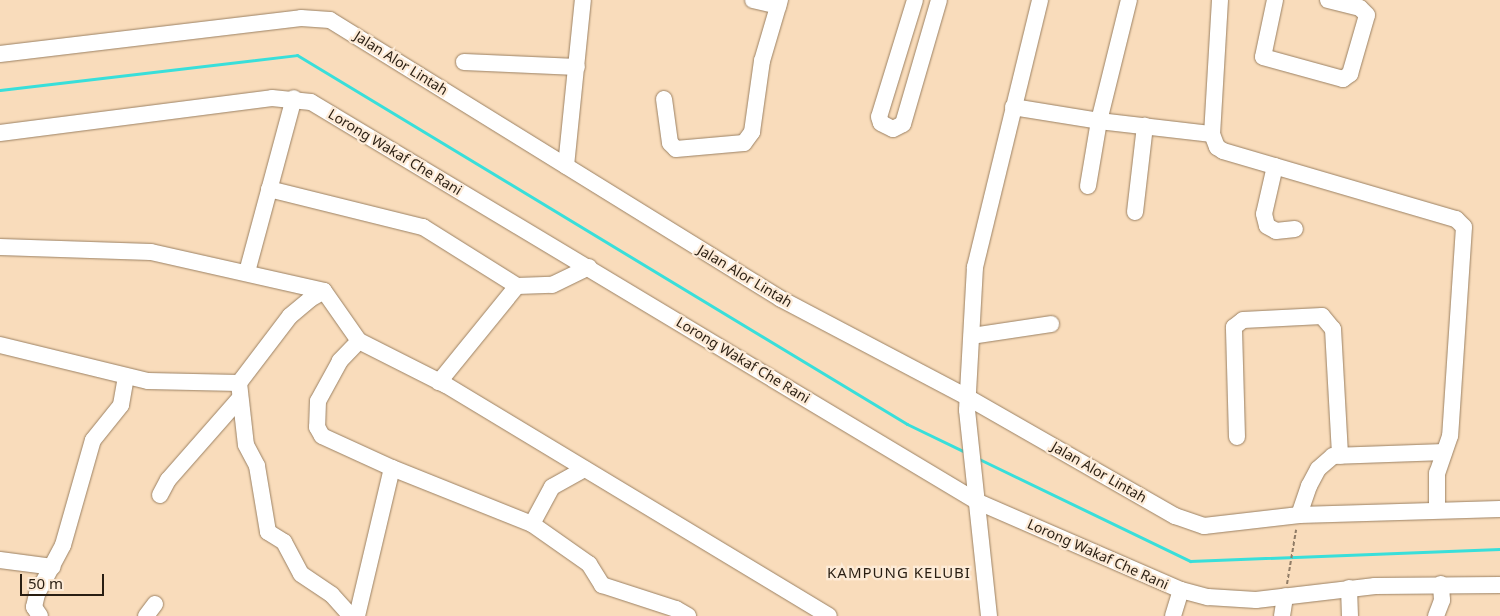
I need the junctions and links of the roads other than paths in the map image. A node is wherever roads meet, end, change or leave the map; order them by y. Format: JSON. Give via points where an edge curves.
{"nodes":[{"id":1,"x":583,"y":0,"type":"edge"},
{"id":2,"x":753,"y":0,"type":"edge"},
{"id":3,"x":915,"y":0,"type":"edge"},
{"id":4,"x":939,"y":0,"type":"edge"},
{"id":5,"x":1040,"y":0,"type":"edge"},
{"id":6,"x":1130,"y":0,"type":"edge"},
{"id":7,"x":1220,"y":0,"type":"edge"},
{"id":8,"x":1275,"y":0,"type":"edge"},
{"id":9,"x":1328,"y":0,"type":"edge"},
{"id":10,"x":779,"y":3,"type":"edge"},
{"id":11,"x":1347,"y":3,"type":"edge"},
{"id":12,"x":0,"y":54,"type":"edge"},
{"id":13,"x":464,"y":62,"type":"dead end"},
{"id":14,"x":576,"y":67,"type":"junction"},
{"id":15,"x":294,"y":98,"type":"junction"},
{"id":16,"x":664,"y":99,"type":"dead end"},
{"id":17,"x":1013,"y":107,"type":"junction"},
{"id":18,"x":1099,"y":121,"type":"junction"},
{"id":19,"x":1145,"y":126,"type":"junction"},
{"id":20,"x":0,"y":133,"type":"edge"},
{"id":21,"x":1212,"y":134,"type":"junction"},
{"id":22,"x":566,"y":166,"type":"junction"},
{"id":23,"x":1275,"y":166,"type":"junction"},
{"id":24,"x":1088,"y":186,"type":"dead end"},
{"id":25,"x":268,"y":189,"type":"junction"},
{"id":26,"x":1135,"y":212,"type":"dead end"},
{"id":27,"x":1295,"y":229,"type":"dead end"},
{"id":28,"x":0,"y":247,"type":"edge"},
{"id":29,"x":589,"y":267,"type":"junction"},
{"id":30,"x":247,"y":272,"type":"junction"},
{"id":31,"x":517,"y":286,"type":"junction"},
{"id":32,"x":324,"y":292,"type":"junction"},
{"id":33,"x":1051,"y":324,"type":"dead end"},
{"id":34,"x":972,"y":336,"type":"junction"},
{"id":35,"x":359,"y":341,"type":"junction"},
{"id":36,"x":0,"y":345,"type":"edge"},
{"id":37,"x":126,"y":376,"type":"junction"},
{"id":38,"x":439,"y":382,"type":"junction"},
{"id":39,"x":239,"y":391,"type":"junction"},
{"id":40,"x":967,"y":403,"type":"junction"},
{"id":41,"x":1237,"y":437,"type":"dead end"},
{"id":42,"x":1444,"y":452,"type":"junction"},
{"id":43,"x":1340,"y":456,"type":"junction"},
{"id":44,"x":392,"y":468,"type":"junction"},
{"id":45,"x":584,"y":469,"type":"junction"},
{"id":46,"x":160,"y":495,"type":"dead end"},
{"id":47,"x":976,"y":501,"type":"junction"},
{"id":48,"x":1437,"y":509,"type":"junction"},
{"id":49,"x":1500,"y":509,"type":"edge"},
{"id":50,"x":1299,"y":515,"type":"junction"},
{"id":51,"x":532,"y":524,"type":"junction"},
{"id":52,"x":0,"y":560,"type":"edge"},
{"id":53,"x":53,"y":567,"type":"junction"},
{"id":54,"x":1441,"y":584,"type":"junction"},
{"id":55,"x":1500,"y":585,"type":"edge"},
{"id":56,"x":1349,"y":588,"type":"junction"},
{"id":57,"x":1180,"y":590,"type":"junction"},
{"id":58,"x":1285,"y":596,"type":"junction"},
{"id":59,"x":1284,"y":615,"type":"edge"},
{"id":60,"x":40,"y":616,"type":"edge"},
{"id":61,"x":351,"y":616,"type":"edge"},
{"id":62,"x":357,"y":616,"type":"edge"},
{"id":63,"x":688,"y":616,"type":"edge"},
{"id":64,"x":829,"y":616,"type":"edge"},
{"id":65,"x":989,"y":616,"type":"edge"},
{"id":66,"x":1173,"y":616,"type":"edge"},
{"id":67,"x":1350,"y":616,"type":"edge"},
{"id":68,"x":1436,"y":616,"type":"edge"}],
"edges":[{"from":1,"to":14,"type":"street"},
{"from":2,"to":10,"type":"street"},
{"from":3,"to":4,"type":"street","via":[[879,117],[881,123],[893,129],[904,124]]},
{"from":5,"to":17,"type":"street"},
{"from":6,"to":18,"type":"street"},
{"from":7,"to":21,"type":"street"},
{"from":8,"to":11,"type":"street","via":[[1263,57],[1340,79],[1350,74],[1366,18],[1363,9]]},
{"from":9,"to":11,"type":"street"},
{"from":10,"to":16,"type":"street","via":[[762,61],[752,132],[744,144],[676,149],[670,143]]},
{"from":12,"to":22,"type":"street","name":"Jalan Alor Lintah","via":[[300,18],[330,20]]},
{"from":13,"to":14,"type":"street"},
{"from":14,"to":22,"type":"street"},
{"from":15,"to":20,"type":"street","name":"Lorong Wakaf Che Rani","via":[[272,98]]},
{"from":15,"to":25,"type":"street"},
{"from":15,"to":29,"type":"street","name":"Lorong Wakaf Che Rani","via":[[311,102]]},
{"from":17,"to":18,"type":"street"},
{"from":17,"to":34,"type":"street","via":[[976,252]]},
{"from":18,"to":19,"type":"street"},
{"from":18,"to":24,"type":"street"},
{"from":19,"to":21,"type":"street"},
{"from":19,"to":26,"type":"street"},
{"from":21,"to":23,"type":"street","via":[[1223,151]]},
{"from":22,"to":40,"type":"street","name":"Jalan Alor Lintah","via":[[781,299]]},
{"from":23,"to":27,"type":"street","via":[[1264,214],[1267,226],[1276,231]]},
{"from":23,"to":42,"type":"street","via":[[1456,219],[1464,227],[1450,436]]},
{"from":25,"to":30,"type":"street"},
{"from":25,"to":31,"type":"street","via":[[423,227]]},
{"from":28,"to":30,"type":"street","via":[[151,252]]},
{"from":29,"to":31,"type":"street","via":[[552,285]]},
{"from":29,"to":47,"type":"street","name":"Lorong Wakaf Che Rani"},
{"from":30,"to":32,"type":"street"},
{"from":31,"to":38,"type":"street"},
{"from":32,"to":35,"type":"street"},
{"from":32,"to":39,"type":"street","via":[[310,298],[290,316]]},
{"from":33,"to":34,"type":"street"},
{"from":34,"to":40,"type":"street"},
{"from":35,"to":38,"type":"street","via":[[400,365]]},
{"from":35,"to":44,"type":"street","via":[[325,383],[318,400],[317,427],[330,441]]},
{"from":36,"to":37,"type":"street"},
{"from":37,"to":39,"type":"street"},
{"from":37,"to":53,"type":"street","via":[[121,405],[90,450],[63,545]]},
{"from":38,"to":45,"type":"street"},
{"from":39,"to":46,"type":"street","via":[[168,480]]},
{"from":39,"to":61,"type":"street","via":[[246,445],[257,466],[268,532],[284,542],[301,574],[332,595]]},
{"from":40,"to":47,"type":"street"},
{"from":40,"to":50,"type":"street","name":"Jalan Alor Lintah","via":[[1174,516],[1204,526]]},
{"from":41,"to":43,"type":"street","via":[[1234,327],[1243,320],[1322,316],[1333,329]]},
{"from":42,"to":43,"type":"street"},
{"from":42,"to":48,"type":"street","via":[[1436,473]]},
{"from":43,"to":50,"type":"street","via":[[1326,460],[1318,469],[1308,486]]},
{"from":44,"to":51,"type":"street"},
{"from":44,"to":62,"type":"street"},
{"from":45,"to":51,"type":"street","via":[[552,487]]},
{"from":45,"to":64,"type":"street"},
{"from":47,"to":57,"type":"street","name":"Lorong Wakaf Che Rani"},
{"from":47,"to":65,"type":"street"},
{"from":48,"to":49,"type":"street","name":"Jalan Alor Lintah"},
{"from":48,"to":50,"type":"street","name":"Jalan Alor Lintah"},
{"from":51,"to":63,"type":"street","via":[[589,564],[602,585],[676,609]]},
{"from":52,"to":53,"type":"street"},
{"from":53,"to":60,"type":"street","via":[[34,602]]},
{"from":54,"to":55,"type":"street","name":"Lorong Wakaf Che Rani"},
{"from":54,"to":56,"type":"street","name":"Lorong Wakaf Che Rani"},
{"from":54,"to":68,"type":"street","via":[[1442,600]]},
{"from":56,"to":58,"type":"street","name":"Lorong Wakaf Che Rani"},
{"from":56,"to":67,"type":"street"},
{"from":57,"to":58,"type":"street","name":"Lorong Wakaf Che Rani","via":[[1208,597],[1256,600]]},
{"from":57,"to":66,"type":"street"},
{"from":58,"to":59,"type":"street"}]}
